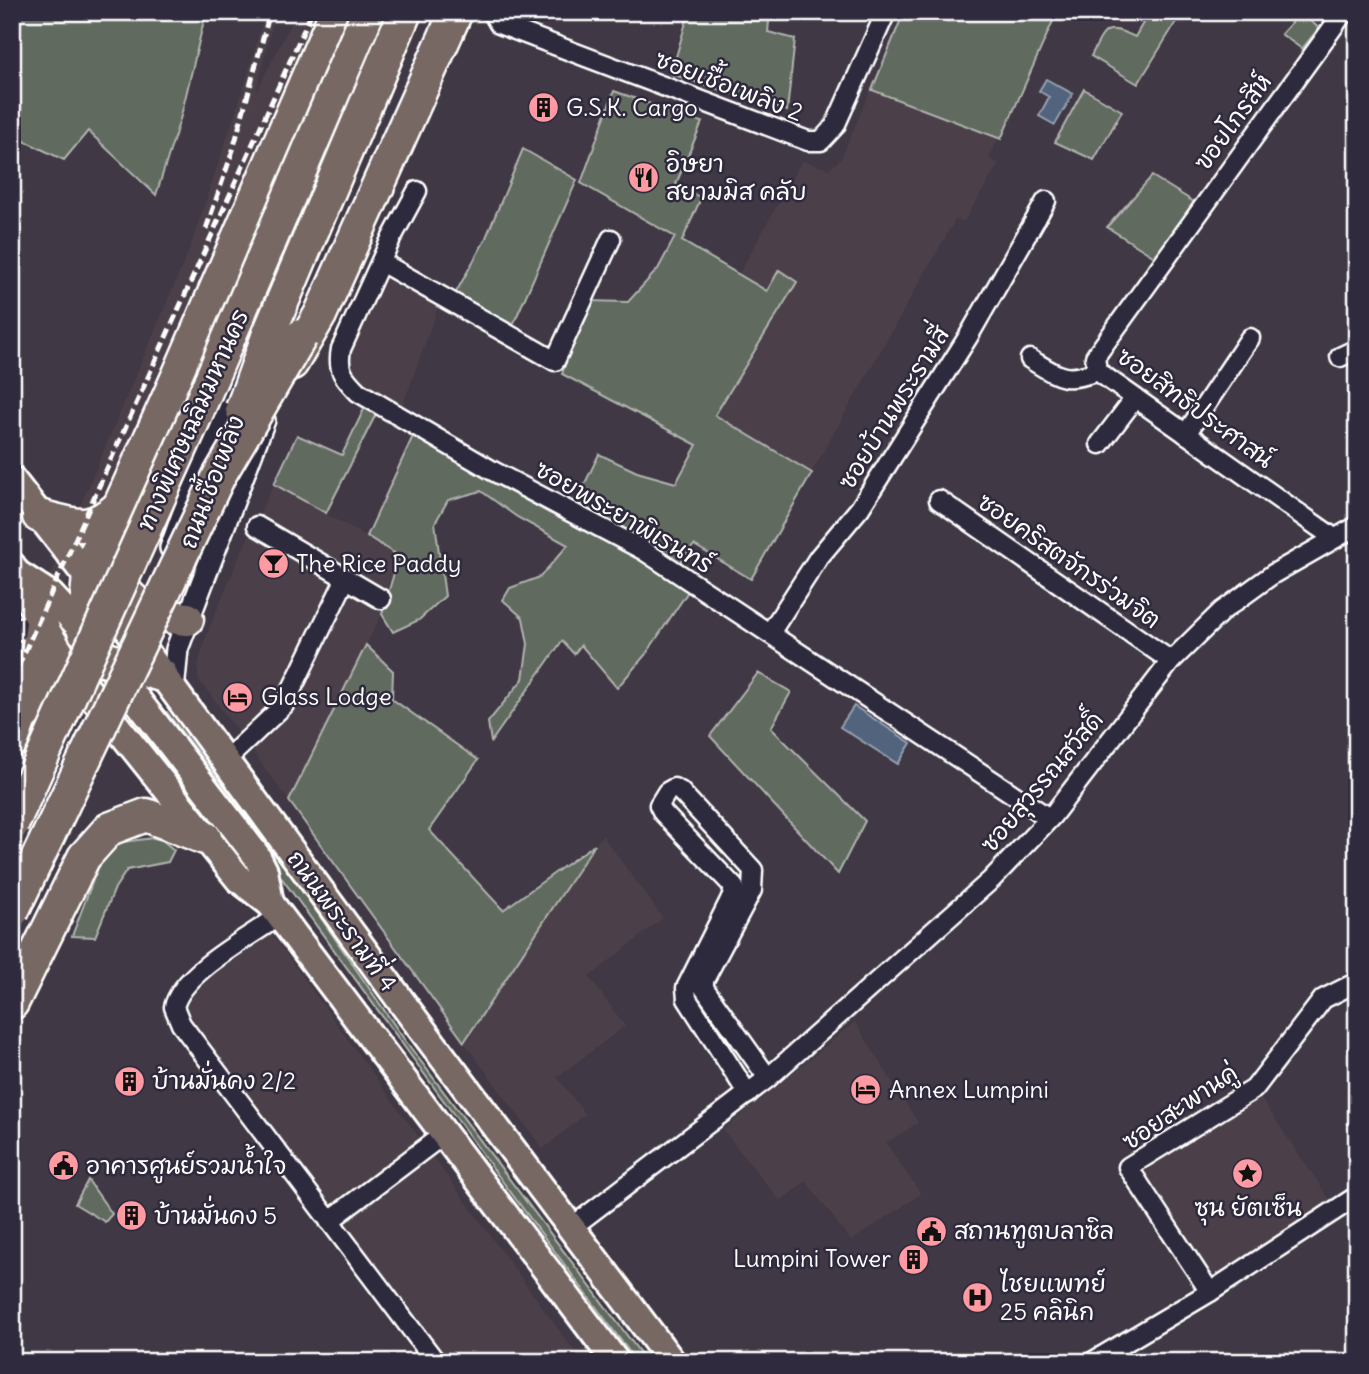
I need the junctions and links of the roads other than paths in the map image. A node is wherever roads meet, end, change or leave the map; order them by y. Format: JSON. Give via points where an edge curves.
{"nodes":[{"id":1,"x":337,"y":12,"type":"edge"},
{"id":2,"x":369,"y":12,"type":"edge"},
{"id":3,"x":392,"y":12,"type":"edge"},
{"id":4,"x":405,"y":12,"type":"edge"},
{"id":5,"x":442,"y":12,"type":"edge"},
{"id":6,"x":456,"y":12,"type":"edge"},
{"id":7,"x":492,"y":12,"type":"edge"},
{"id":8,"x":886,"y":12,"type":"edge"},
{"id":9,"x":1344,"y":12,"type":"edge"},
{"id":10,"x":417,"y":191,"type":"dead end"},
{"id":11,"x":1046,"y":201,"type":"dead end"},
{"id":12,"x":611,"y":239,"type":"dead end"},
{"id":13,"x":1162,"y":261,"type":"joint"},
{"id":14,"x":381,"y":262,"type":"junction"},
{"id":15,"x":267,"y":287,"type":"junction"},
{"id":16,"x":1250,"y":338,"type":"dead end"},
{"id":17,"x":1357,"y":349,"type":"edge"},
{"id":18,"x":1340,"y":357,"type":"dead end"},
{"id":19,"x":1030,"y":359,"type":"dead end"},
{"id":20,"x":1097,"y":371,"type":"junction"},
{"id":21,"x":1135,"y":398,"type":"junction"},
{"id":22,"x":271,"y":399,"type":"junction"},
{"id":23,"x":1186,"y":434,"type":"junction"},
{"id":24,"x":1100,"y":444,"type":"dead end"},
{"id":25,"x":219,"y":475,"type":"junction"},
{"id":26,"x":12,"y":480,"type":"edge"},
{"id":27,"x":939,"y":500,"type":"dead end"},
{"id":28,"x":40,"y":516,"type":"junction"},
{"id":29,"x":115,"y":517,"type":"junction"},
{"id":30,"x":257,"y":526,"type":"dead end"},
{"id":31,"x":1357,"y":527,"type":"edge"},
{"id":32,"x":1334,"y":538,"type":"junction"},
{"id":33,"x":15,"y":572,"type":"edge"},
{"id":34,"x":346,"y":578,"type":"junction"},
{"id":35,"x":87,"y":579,"type":"junction"},
{"id":36,"x":381,"y":599,"type":"dead end"},
{"id":37,"x":150,"y":611,"type":"junction"},
{"id":38,"x":187,"y":619,"type":"junction"},
{"id":39,"x":27,"y":627,"type":"edge"},
{"id":40,"x":770,"y":633,"type":"junction"},
{"id":41,"x":130,"y":660,"type":"junction"},
{"id":42,"x":1171,"y":661,"type":"junction"},
{"id":43,"x":61,"y":670,"type":"junction"},
{"id":44,"x":18,"y":728,"type":"edge"},
{"id":45,"x":225,"y":761,"type":"junction"},
{"id":46,"x":1049,"y":818,"type":"junction"},
{"id":47,"x":12,"y":825,"type":"edge"},
{"id":48,"x":718,"y":831,"type":"junction"},
{"id":49,"x":205,"y":838,"type":"junction"},
{"id":50,"x":699,"y":850,"type":"junction"},
{"id":51,"x":755,"y":880,"type":"junction"},
{"id":52,"x":734,"y":887,"type":"junction"},
{"id":53,"x":275,"y":910,"type":"junction"},
{"id":54,"x":12,"y":912,"type":"edge"},
{"id":55,"x":1357,"y":982,"type":"edge"},
{"id":56,"x":696,"y":985,"type":"junction"},
{"id":57,"x":12,"y":1003,"type":"edge"},
{"id":58,"x":768,"y":1078,"type":"junction"},
{"id":59,"x":748,"y":1094,"type":"junction"},
{"id":60,"x":444,"y":1134,"type":"junction"},
{"id":61,"x":1357,"y":1196,"type":"edge"},
{"id":62,"x":330,"y":1221,"type":"junction"},
{"id":63,"x":572,"y":1227,"type":"junction"},
{"id":64,"x":1210,"y":1293,"type":"junction"},
{"id":65,"x":436,"y":1362,"type":"edge"},
{"id":66,"x":616,"y":1362,"type":"edge"},
{"id":67,"x":672,"y":1362,"type":"edge"},
{"id":68,"x":1093,"y":1362,"type":"edge"}],
"edges":[{"from":1,"to":29,"type":"highway"},
{"from":2,"to":47,"type":"highway","name":"ทางพิเศษเฉลิมมหานคร","bridge":true,"via":[[192,424]]},
{"from":3,"to":15,"type":"street","name":"ถนนเชื้อเพลิง"},
{"from":4,"to":25,"type":"highway","name":"ทางพิเศษเฉลิมมหานคร","bridge":true,"via":[[270,331]]},
{"from":5,"to":25,"type":"highway","name":"ทางพิเศษเฉลิมมหานคร","bridge":true,"via":[[301,336]]},
{"from":6,"to":22,"type":"highway","via":[[320,315]]},
{"from":7,"to":8,"type":"street","name":"ซอยเชื้อเพลิง 2","via":[[499,24],[808,141],[821,141],[835,127]]},
{"from":9,"to":13,"type":"street","name":"ฃอยโกรสีห์"},
{"from":10,"to":14,"type":"street","name":"ซอยพระยาพิเรนทร์"},
{"from":11,"to":40,"type":"street","name":"ซอยบ้านพระรามสี่","via":[[968,337],[860,508],[825,548]]},
{"from":12,"to":14,"type":"street","via":[[555,360]]},
{"from":13,"to":20,"type":"street","name":"ซอยสิทธิประศาสน์","via":[[1095,357]]},
{"from":14,"to":40,"type":"street","name":"ซอยพระยาพิเรนทร์","via":[[341,349],[341,376],[358,392],[493,471],[643,550]]},
{"from":15,"to":22,"type":"street","name":"ถนนเชื้อเพลิง"},
{"from":15,"to":37,"type":"street","name":"ถนนเชื้อเพลิง"},
{"from":16,"to":23,"type":"street"},
{"from":17,"to":18,"type":"street"},
{"from":19,"to":20,"type":"street","via":[[1062,379]]},
{"from":20,"to":21,"type":"street","name":"ซอยสิทธิประศาสน์"},
{"from":21,"to":23,"type":"street","name":"ซอยสิทธิประศาสน์"},
{"from":21,"to":24,"type":"street"},
{"from":22,"to":38,"type":"street","name":"ถนนเชื้อเพลิง"},
{"from":23,"to":32,"type":"street","name":"ซอยสิทธิประศาสน์"},
{"from":25,"to":54,"type":"highway","name":"ทางพิเศษเฉลิมมหานคร","bridge":true},
{"from":26,"to":28,"type":"main road","name":"ถนนพระรามที่ 4"},
{"from":27,"to":42,"type":"street","name":"ซอยคริสตจักรร่วมจิต"},
{"from":28,"to":29,"type":"highway","via":[[82,526]]},
{"from":28,"to":35,"type":"main road","name":"ถนนพระรามที่ 4"},
{"from":29,"to":35,"type":"highway"},
{"from":29,"to":37,"type":"highway","via":[[108,555],[117,582],[135,603]]},
{"from":30,"to":34,"type":"street"},
{"from":31,"to":32,"type":"street","name":"ซอยสุวรรณสวัสดิ์"},
{"from":32,"to":42,"type":"street","name":"ซอยสุวรรณสวัสดิ์","via":[[1244,592]]},
{"from":33,"to":39,"type":"main road","name":"ถนนพระรามที่ 4"},
{"from":33,"to":41,"type":"main road","name":"ถนนพระรามที่ 4"},
{"from":34,"to":36,"type":"street"},
{"from":34,"to":45,"type":"street","via":[[284,705]]},
{"from":35,"to":41,"type":"highway"},
{"from":35,"to":41,"type":"main road","name":"ถนนพระรามที่ 4"},
{"from":37,"to":38,"type":"highway"},
{"from":37,"to":41,"type":"street","name":"ถนนเชื้อเพลิง"},
{"from":38,"to":41,"type":"street","name":"ถนนเชื้อเพลิง","via":[[177,649]]},
{"from":39,"to":43,"type":"main road","name":"ถนนพระรามที่ 4"},
{"from":39,"to":44,"type":"highway","via":[[39,659]]},
{"from":40,"to":46,"type":"street","name":"ซอยพระยาพิเรนทร์"},
{"from":41,"to":43,"type":"highway","via":[[77,642]]},
{"from":41,"to":45,"type":"main road","name":"ถนนพระรามที่ 4"},
{"from":41,"to":53,"type":"main road","name":"ถนนพระรามที่ 4","via":[[256,855]]},
{"from":42,"to":46,"type":"street","name":"ซอยสุวรรณสวัสดิ์"},
{"from":43,"to":44,"type":"highway"},
{"from":43,"to":49,"type":"main road","name":"ถนนพระรามที่ 4"},
{"from":45,"to":63,"type":"main road","name":"ถนนพระรามที่ 4"},
{"from":46,"to":58,"type":"street","name":"ซอยสุวรรณสวัสดิ์","via":[[991,880]]},
{"from":48,"to":50,"type":"street"},
{"from":48,"to":50,"type":"street","via":[[680,790],[667,792],[659,805],[663,813]]},
{"from":48,"to":51,"type":"street","via":[[753,870]]},
{"from":49,"to":53,"type":"main road","name":"ถนนพระรามที่ 4","via":[[239,878]]},
{"from":49,"to":57,"type":"highway","via":[[146,815],[108,829],[84,857]]},
{"from":50,"to":52,"type":"street"},
{"from":51,"to":52,"type":"street"},
{"from":51,"to":56,"type":"street"},
{"from":52,"to":56,"type":"street"},
{"from":53,"to":60,"type":"main road","name":"ถนนพระรามที่ 4"},
{"from":53,"to":62,"type":"street","via":[[182,987],[174,1007],[181,1024]]},
{"from":55,"to":64,"type":"street","name":"ซอยสะพานคู่","via":[[1323,999],[1254,1089],[1128,1167]]},
{"from":56,"to":58,"type":"street"},
{"from":56,"to":59,"type":"street","via":[[687,999]]},
{"from":58,"to":59,"type":"street","name":"ซอยสุวรรณสวัสดิ์"},
{"from":59,"to":63,"type":"street","name":"ซอยสุวรรณสวัสดิ์"},
{"from":60,"to":62,"type":"street"},
{"from":60,"to":66,"type":"main road","name":"ถนนพระรามที่ 4"},
{"from":61,"to":64,"type":"street"},
{"from":62,"to":65,"type":"street"},
{"from":63,"to":67,"type":"main road","name":"ถนนพระรามที่ 4"},
{"from":64,"to":68,"type":"street"}]}
